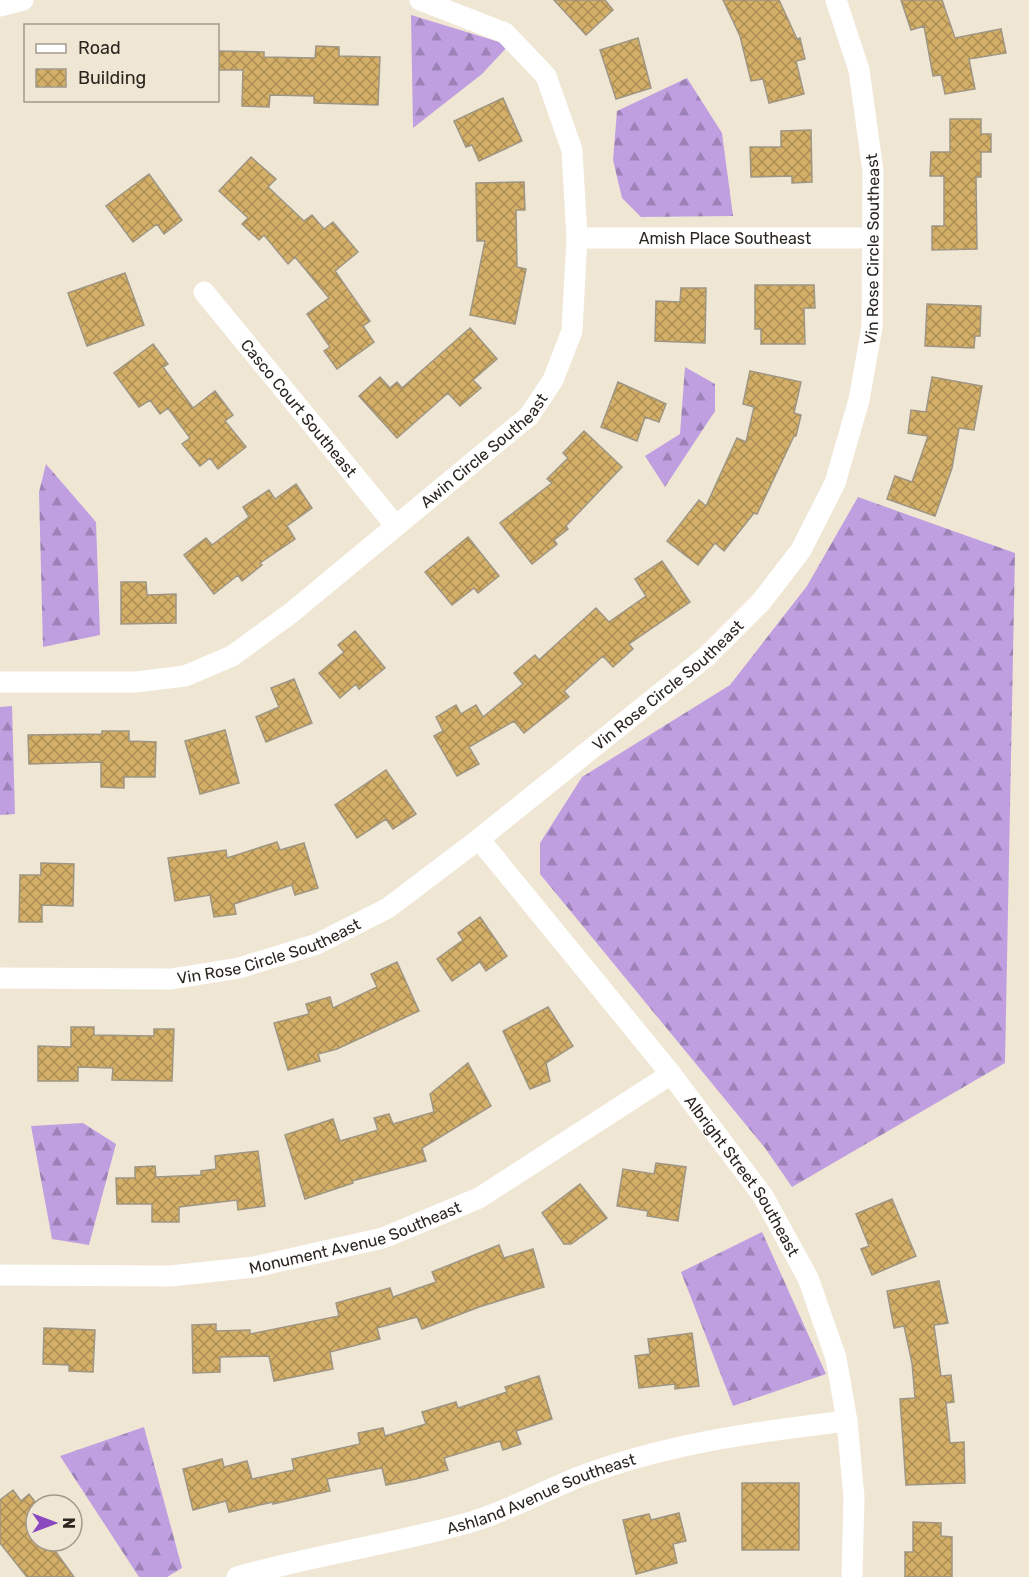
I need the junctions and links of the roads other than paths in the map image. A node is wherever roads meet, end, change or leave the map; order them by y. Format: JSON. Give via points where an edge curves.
{"nodes":[{"id":1,"x":23,"y":0,"type":"edge"},
{"id":2,"x":420,"y":0,"type":"edge"},
{"id":3,"x":836,"y":0,"type":"edge"},
{"id":4,"x":0,"y":6,"type":"edge"},
{"id":5,"x":577,"y":238,"type":"junction"},
{"id":6,"x":873,"y":238,"type":"junction"},
{"id":7,"x":204,"y":292,"type":"dead end"},
{"id":8,"x":395,"y":525,"type":"junction"},
{"id":9,"x":0,"y":682,"type":"edge"},
{"id":10,"x":479,"y":839,"type":"junction"},
{"id":11,"x":0,"y":978,"type":"edge"},
{"id":12,"x":671,"y":1074,"type":"junction"},
{"id":13,"x":0,"y":1275,"type":"edge"},
{"id":14,"x":847,"y":1421,"type":"junction"},
{"id":15,"x":237,"y":1577,"type":"edge"},
{"id":16,"x":852,"y":1577,"type":"edge"}],
"edges":[{"from":1,"to":4,"type":"street"},
{"from":2,"to":5,"type":"street","name":"Awin Circle Southeast","via":[[505,33],[546,76],[572,150]]},
{"from":3,"to":6,"type":"street","name":"Vin Rose Circle Southeast","via":[[859,70],[873,171]]},
{"from":5,"to":6,"type":"street","name":"Amish Place Southeast"},
{"from":5,"to":8,"type":"street","name":"Awin Circle Southeast","via":[[572,331],[553,380],[529,416]]},
{"from":6,"to":10,"type":"street","name":"Vin Rose Circle Southeast","via":[[872,327],[860,400],[835,483],[801,550],[761,602],[707,656]]},
{"from":7,"to":8,"type":"street","name":"Casco Court Southeast"},
{"from":8,"to":9,"type":"street","name":"Awin Circle Southeast","via":[[291,613],[240,650],[185,676],[136,682]]},
{"from":10,"to":11,"type":"street","name":"Vin Rose Circle Southeast","via":[[388,908],[317,944],[239,968],[171,979]]},
{"from":10,"to":12,"type":"street","name":"Albright Street Southeast"},
{"from":12,"to":13,"type":"street","name":"Monument Avenue Southeast","via":[[479,1198],[383,1238],[254,1267],[171,1276]]},
{"from":12,"to":14,"type":"street","name":"Albright Street Southeast","via":[[763,1196],[808,1278],[836,1358]]},
{"from":14,"to":15,"type":"street","name":"Ashland Avenue Southeast","via":[[675,1446],[597,1470],[474,1521]]},
{"from":14,"to":16,"type":"street","name":"Albright Street Southeast","via":[[854,1497]]}]}
